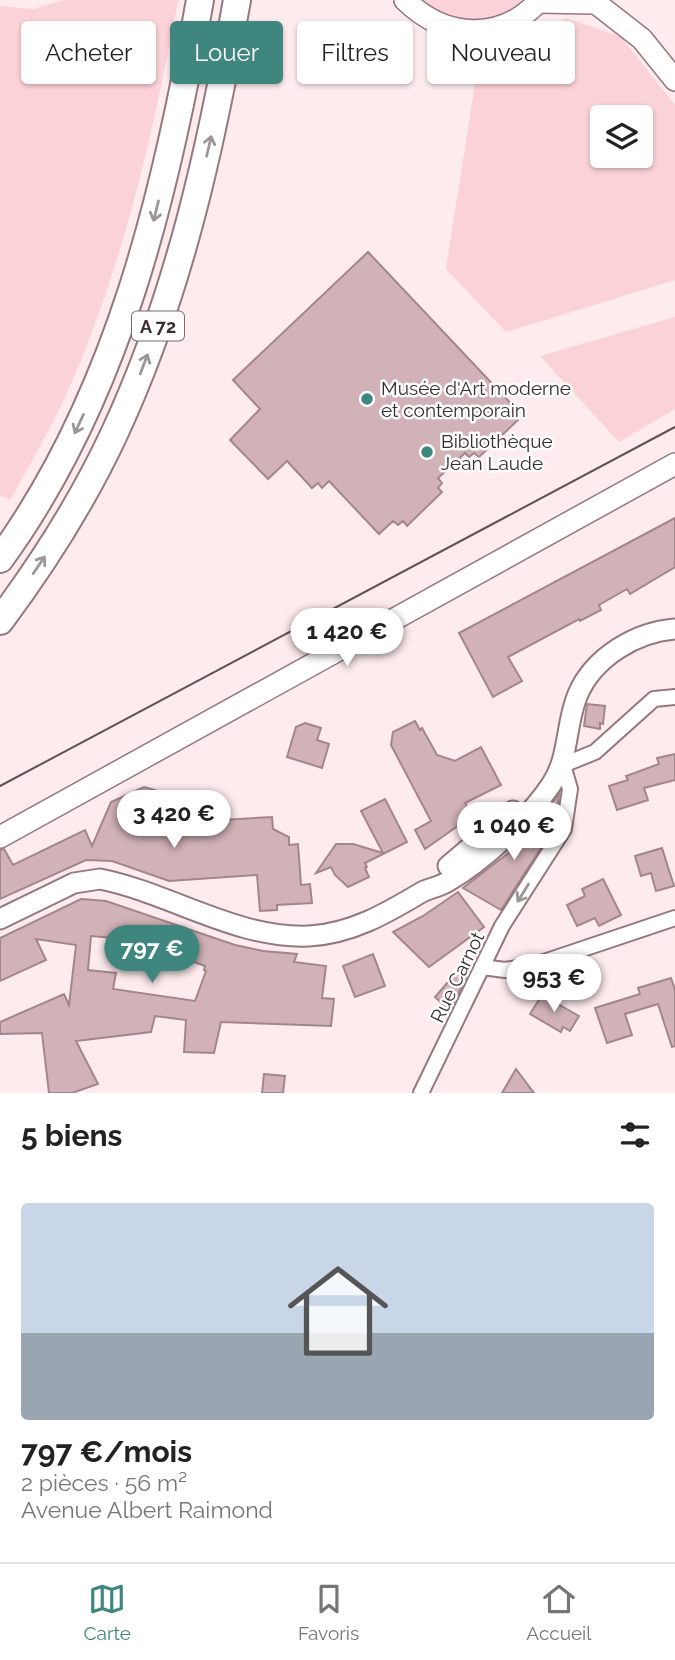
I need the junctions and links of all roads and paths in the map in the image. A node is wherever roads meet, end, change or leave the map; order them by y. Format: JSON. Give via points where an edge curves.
{"nodes":[{"id":1,"x":200,"y":0,"type":"edge"},
{"id":2,"x":237,"y":0,"type":"edge"},
{"id":3,"x":405,"y":0,"type":"edge"},
{"id":4,"x":539,"y":1,"type":"edge"},
{"id":5,"x":593,"y":2,"type":"edge"},
{"id":6,"x":675,"y":80,"type":"edge"},
{"id":7,"x":675,"y":464,"type":"edge"},
{"id":8,"x":0,"y":559,"type":"edge"},
{"id":9,"x":675,"y":617,"type":"edge"},
{"id":10,"x":0,"y":621,"type":"edge"},
{"id":11,"x":675,"y":629,"type":"edge"},
{"id":12,"x":675,"y":697,"type":"edge"},
{"id":13,"x":563,"y":765,"type":"junction"},
{"id":14,"x":0,"y":836,"type":"edge"},
{"id":15,"x":426,"y":890,"type":"junction"},
{"id":16,"x":675,"y":918,"type":"edge"},
{"id":17,"x":0,"y":919,"type":"edge"},
{"id":18,"x":482,"y":968,"type":"junction"},
{"id":19,"x":421,"y":1093,"type":"edge"}],
"edges":[{"from":1,"to":8,"type":"highway","number":"A 72","one_way":true,"via":[[155,217],[128,302],[96,387],[58,467]]},
{"from":10,"to":2,"type":"highway","number":"A 72","one_way":true,"via":[[86,487],[115,433],[155,336],[203,174]]},
{"from":3,"to":4,"type":"main road","via":[[441,26],[465,31],[489,30],[511,22]]},
{"from":4,"to":5,"type":"main road"},
{"from":5,"to":6,"type":"main road","via":[[642,39]]},
{"from":7,"to":14,"type":"main road"},
{"from":9,"to":15,"type":"street","via":[[638,624],[618,634],[581,665],[567,689],[552,760],[541,778],[513,811],[439,873]]},
{"from":11,"to":13,"type":"street","via":[[624,644],[591,673],[578,694]]},
{"from":12,"to":13,"type":"street","via":[[654,699],[595,752]]},
{"from":13,"to":15,"type":"street","via":[[551,785],[491,850],[445,883]]},
{"from":13,"to":18,"type":"street","name":"Rue Carnot","one_way":true,"via":[[570,789],[564,829],[502,926]]},
{"from":15,"to":17,"type":"street","via":[[365,923],[309,936],[272,934],[100,879],[74,883]]},
{"from":16,"to":18,"type":"street","via":[[535,965]]},
{"from":18,"to":19,"type":"street","name":"Rue Carnot"}]}
